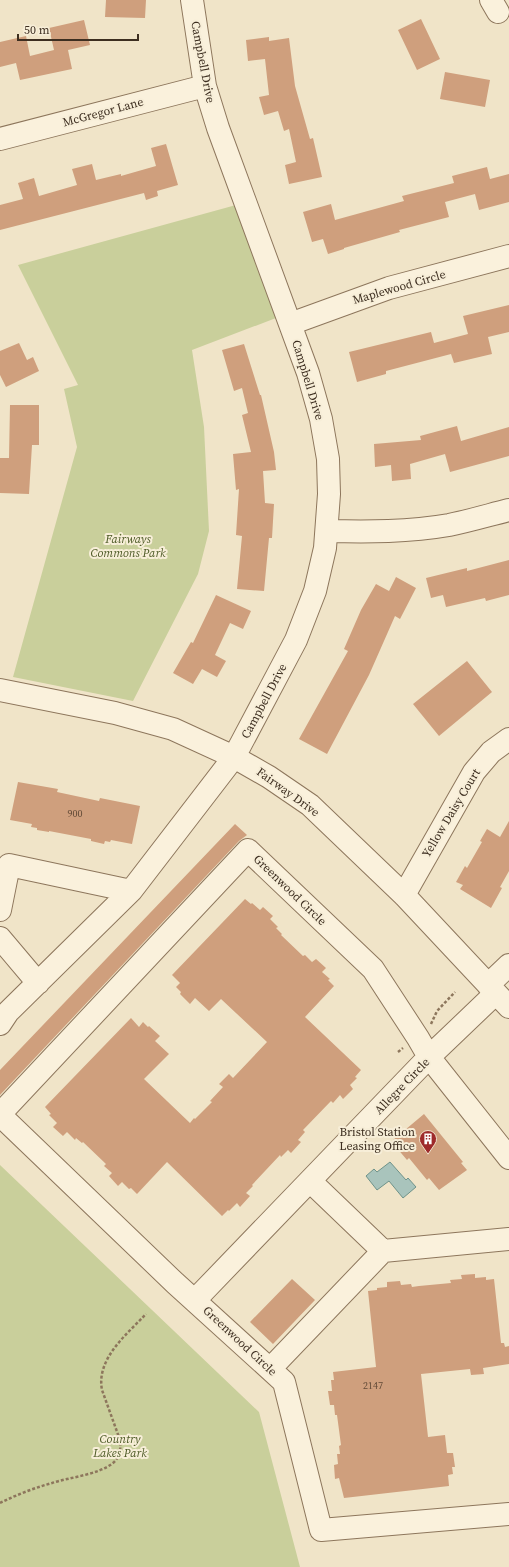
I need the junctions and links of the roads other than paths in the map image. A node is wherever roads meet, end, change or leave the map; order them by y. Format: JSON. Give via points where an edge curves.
{"nodes":[{"id":1,"x":192,"y":0,"type":"edge"},
{"id":2,"x":205,"y":86,"type":"junction"},
{"id":3,"x":0,"y":139,"type":"edge"},
{"id":4,"x":509,"y":256,"type":"edge"},
{"id":5,"x":290,"y":324,"type":"junction"},
{"id":6,"x":509,"y":510,"type":"edge"},
{"id":7,"x":327,"y":531,"type":"junction"},
{"id":8,"x":0,"y":690,"type":"edge"},
{"id":9,"x":509,"y":739,"type":"edge"},
{"id":10,"x":234,"y":757,"type":"junction"},
{"id":11,"x":131,"y":891,"type":"junction"},
{"id":12,"x":404,"y":895,"type":"junction"},
{"id":13,"x":0,"y":910,"type":"edge"},
{"id":14,"x":0,"y":938,"type":"edge"},
{"id":15,"x":509,"y":965,"type":"edge"},
{"id":16,"x":38,"y":983,"type":"junction"},
{"id":17,"x":498,"y":995,"type":"edge"},
{"id":18,"x":0,"y":1024,"type":"edge"},
{"id":19,"x":429,"y":1057,"type":"junction"},
{"id":20,"x":0,"y":1115,"type":"edge"},
{"id":21,"x":509,"y":1158,"type":"edge"},
{"id":22,"x":310,"y":1181,"type":"junction"},
{"id":23,"x":509,"y":1239,"type":"edge"},
{"id":24,"x":383,"y":1251,"type":"junction"},
{"id":25,"x":195,"y":1300,"type":"junction"},
{"id":26,"x":270,"y":1369,"type":"junction"},
{"id":27,"x":509,"y":1514,"type":"edge"}],
"edges":[{"from":1,"to":2,"type":"street","name":"Campbell Drive"},
{"from":2,"to":3,"type":"street","name":"McGregor Lane"},
{"from":2,"to":5,"type":"street","name":"Campbell Drive","via":[[229,162]]},
{"from":4,"to":5,"type":"street","name":"Maplewood Circle","via":[[389,288]]},
{"from":5,"to":7,"type":"street","name":"Campbell Drive","via":[[321,419],[328,459]]},
{"from":6,"to":7,"type":"street","via":[[450,525],[413,530]]},
{"from":7,"to":10,"type":"street","name":"Campbell Drive","via":[[315,591],[301,628]]},
{"from":8,"to":10,"type":"street","name":"Fairway Drive","via":[[116,713],[173,729]]},
{"from":9,"to":12,"type":"street","name":"Yellow Daisy Court","via":[[491,752],[474,772]]},
{"from":10,"to":11,"type":"street","name":"Campbell Drive"},
{"from":10,"to":12,"type":"street","name":"Fairway Drive","via":[[310,805]]},
{"from":11,"to":13,"type":"street","via":[[9,864]]},
{"from":11,"to":16,"type":"street","name":"Campbell Drive"},
{"from":12,"to":17,"type":"street","name":"Fairway Drive"},
{"from":14,"to":16,"type":"street"},
{"from":15,"to":17,"type":"street","name":"Allegre Circle"},
{"from":16,"to":18,"type":"street","name":"Campbell Drive","via":[[8,1012]]},
{"from":17,"to":19,"type":"street","name":"Allegre Circle"},
{"from":19,"to":20,"type":"street","name":"Greenwood Circle","via":[[373,969],[248,850]]},
{"from":19,"to":21,"type":"street","name":"Greenwood Circle"},
{"from":19,"to":22,"type":"street","name":"Allegre Circle"},
{"from":20,"to":25,"type":"street","name":"Greenwood Circle"},
{"from":22,"to":24,"type":"street"},
{"from":22,"to":25,"type":"street","name":"Allegre Circle"},
{"from":23,"to":24,"type":"street"},
{"from":24,"to":26,"type":"street"},
{"from":25,"to":26,"type":"street","name":"Greenwood Circle"},
{"from":26,"to":27,"type":"street","name":"Greenwood Circle","via":[[284,1382],[321,1530]]}]}
